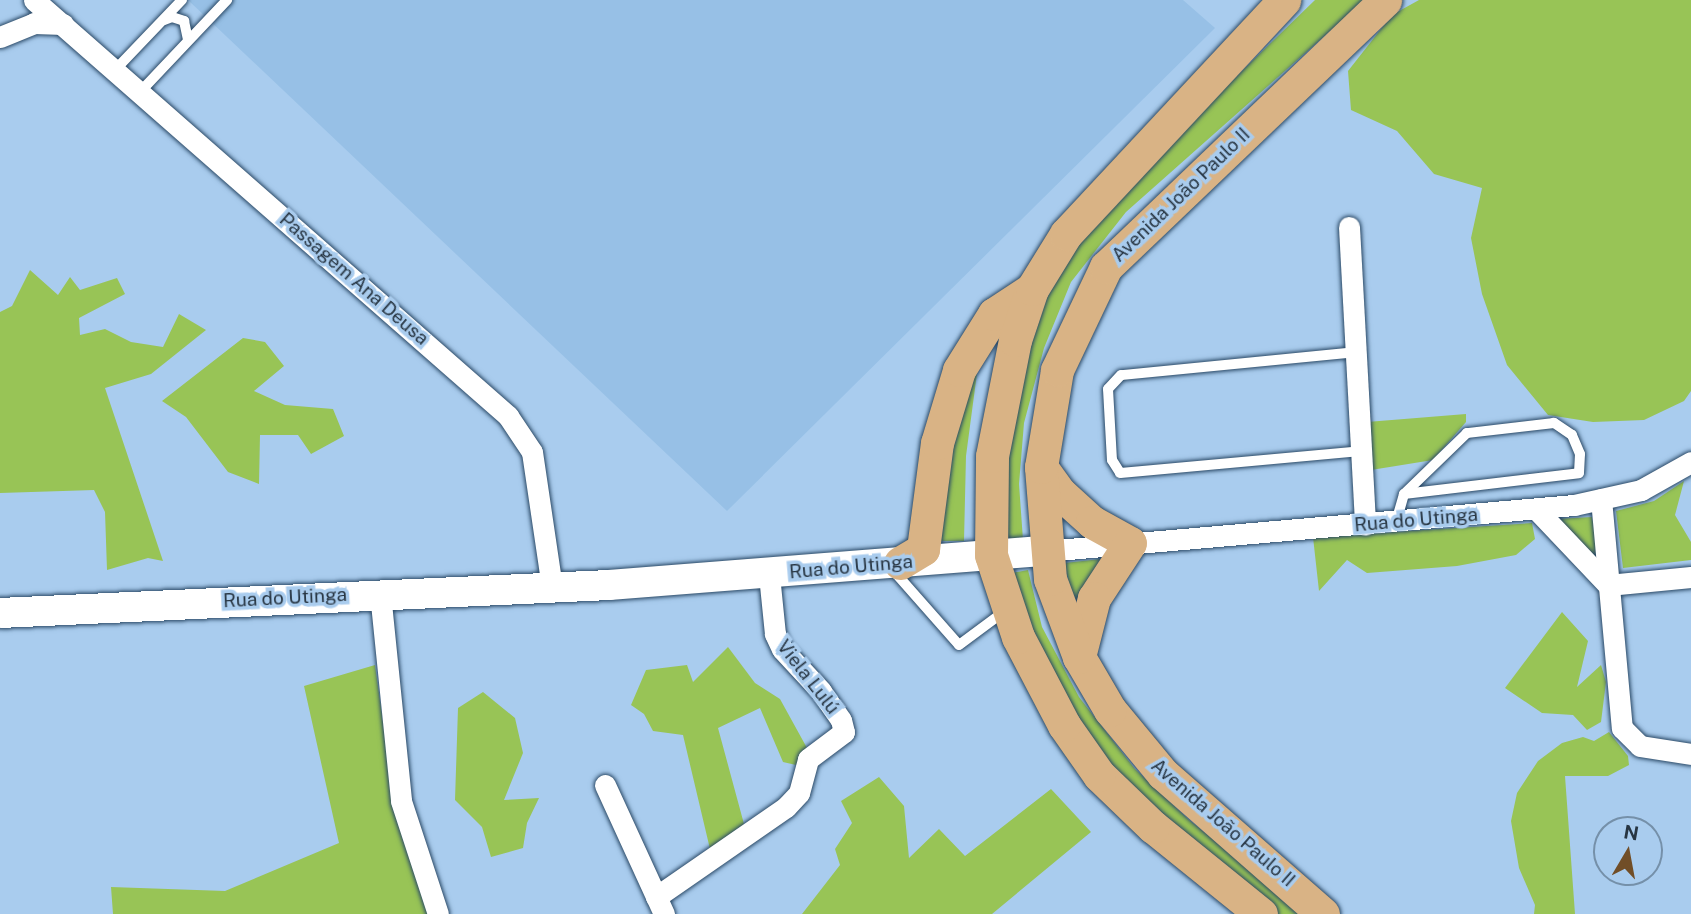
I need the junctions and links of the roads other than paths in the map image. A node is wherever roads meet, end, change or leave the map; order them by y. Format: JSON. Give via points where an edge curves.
{"nodes":[{"id":1,"x":34,"y":0,"type":"edge"},
{"id":2,"x":182,"y":0,"type":"edge"},
{"id":3,"x":227,"y":0,"type":"edge"},
{"id":4,"x":1284,"y":0,"type":"edge"},
{"id":5,"x":1382,"y":2,"type":"edge"},
{"id":6,"x":163,"y":20,"type":"junction"},
{"id":7,"x":63,"y":24,"type":"junction"},
{"id":8,"x":0,"y":37,"type":"edge"},
{"id":9,"x":188,"y":40,"type":"junction"},
{"id":10,"x":115,"y":70,"type":"junction"},
{"id":11,"x":140,"y":92,"type":"junction"},
{"id":12,"x":1349,"y":227,"type":"dead end"},
{"id":13,"x":1032,"y":289,"type":"junction"},
{"id":14,"x":1357,"y":352,"type":"junction"},
{"id":15,"x":1361,"y":451,"type":"junction"},
{"id":16,"x":1691,"y":462,"type":"edge"},
{"id":17,"x":1041,"y":467,"type":"junction"},
{"id":18,"x":1404,"y":494,"type":"junction"},
{"id":19,"x":1601,"y":499,"type":"junction"},
{"id":20,"x":1536,"y":509,"type":"junction"},
{"id":21,"x":1396,"y":522,"type":"junction"},
{"id":22,"x":928,"y":526,"type":"junction"},
{"id":23,"x":1365,"y":526,"type":"junction"},
{"id":24,"x":1130,"y":543,"type":"junction"},
{"id":25,"x":1045,"y":551,"type":"junction"},
{"id":26,"x":991,"y":555,"type":"junction"},
{"id":27,"x":950,"y":558,"type":"junction"},
{"id":28,"x":894,"y":563,"type":"junction"},
{"id":29,"x":769,"y":575,"type":"junction"},
{"id":30,"x":1691,"y":577,"type":"edge"},
{"id":31,"x":1608,"y":585,"type":"junction"},
{"id":32,"x":552,"y":588,"type":"junction"},
{"id":33,"x":380,"y":593,"type":"junction"},
{"id":34,"x":1008,"y":609,"type":"junction"},
{"id":35,"x":0,"y":613,"type":"edge"},
{"id":36,"x":1079,"y":657,"type":"junction"},
{"id":37,"x":1691,"y":754,"type":"edge"},
{"id":38,"x":605,"y":785,"type":"dead end"},
{"id":39,"x":660,"y":906,"type":"edge"},
{"id":40,"x":438,"y":914,"type":"edge"},
{"id":41,"x":1261,"y":914,"type":"edge"},
{"id":42,"x":1323,"y":914,"type":"edge"}],
"edges":[{"from":1,"to":7,"type":"street","name":"Passagem Ana Deusa"},
{"from":2,"to":6,"type":"lane"},
{"from":3,"to":9,"type":"lane"},
{"from":4,"to":13,"type":"main road","via":[[1066,234]]},
{"from":5,"to":17,"type":"main road","name":"Avenida João Paulo II","via":[[1106,267],[1057,370]]},
{"from":6,"to":9,"type":"lane","via":[[184,21]]},
{"from":6,"to":10,"type":"lane"},
{"from":7,"to":8,"type":"street","via":[[34,23]]},
{"from":7,"to":10,"type":"street","name":"Passagem Ana Deusa"},
{"from":9,"to":11,"type":"lane"},
{"from":10,"to":11,"type":"street","name":"Passagem Ana Deusa"},
{"from":11,"to":32,"type":"street","name":"Passagem Ana Deusa","via":[[508,416],[532,452]]},
{"from":12,"to":14,"type":"street"},
{"from":13,"to":22,"type":"main road","via":[[994,314],[959,370],[946,401],[937,443]]},
{"from":13,"to":26,"type":"main road","via":[[1015,340],[992,456]]},
{"from":14,"to":15,"type":"street"},
{"from":14,"to":15,"type":"lane","via":[[1121,375],[1108,389],[1112,460],[1120,473]]},
{"from":15,"to":23,"type":"street"},
{"from":16,"to":19,"type":"street","name":"Rua do Utinga","via":[[1641,490]]},
{"from":17,"to":24,"type":"main road","via":[[1060,493],[1092,522]]},
{"from":17,"to":25,"type":"main road","name":"Avenida João Paulo II"},
{"from":18,"to":18,"type":"lane","via":[[1467,433],[1554,423],[1572,435],[1580,454],[1579,473]]},
{"from":18,"to":21,"type":"lane"},
{"from":19,"to":20,"type":"street","name":"Rua do Utinga"},
{"from":19,"to":31,"type":"street"},
{"from":20,"to":21,"type":"street","name":"Rua do Utinga"},
{"from":20,"to":31,"type":"street"},
{"from":21,"to":23,"type":"street","name":"Rua do Utinga"},
{"from":22,"to":27,"type":"main road","via":[[940,552]]},
{"from":22,"to":28,"type":"main road","via":[[923,549]]},
{"from":23,"to":24,"type":"street","name":"Rua do Utinga"},
{"from":24,"to":25,"type":"street","name":"Rua do Utinga"},
{"from":24,"to":36,"type":"main road","via":[[1094,598]]},
{"from":25,"to":26,"type":"street","name":"Rua do Utinga"},
{"from":25,"to":36,"type":"main road","name":"Avenida João Paulo II","via":[[1056,601]]},
{"from":26,"to":27,"type":"street","name":"Rua do Utinga"},
{"from":26,"to":34,"type":"main road"},
{"from":27,"to":28,"type":"street","name":"Rua do Utinga"},
{"from":28,"to":29,"type":"street","name":"Rua do Utinga"},
{"from":28,"to":34,"type":"lane","via":[[959,645]]},
{"from":29,"to":32,"type":"street","name":"Rua do Utinga"},
{"from":29,"to":39,"type":"street","name":"Viela Lulú","via":[[775,634],[782,649],[821,691],[844,732],[808,759],[799,793],[786,807]]},
{"from":30,"to":31,"type":"street"},
{"from":31,"to":37,"type":"street","via":[[1622,728],[1640,746]]},
{"from":32,"to":33,"type":"street","name":"Rua do Utinga"},
{"from":33,"to":35,"type":"street","name":"Rua do Utinga"},
{"from":33,"to":40,"type":"street","via":[[401,801]]},
{"from":34,"to":41,"type":"main road","via":[[1038,679],[1099,775],[1153,827]]},
{"from":36,"to":42,"type":"main road","name":"Avenida João Paulo II","via":[[1110,710],[1163,774]]},
{"from":38,"to":39,"type":"street"}]}
